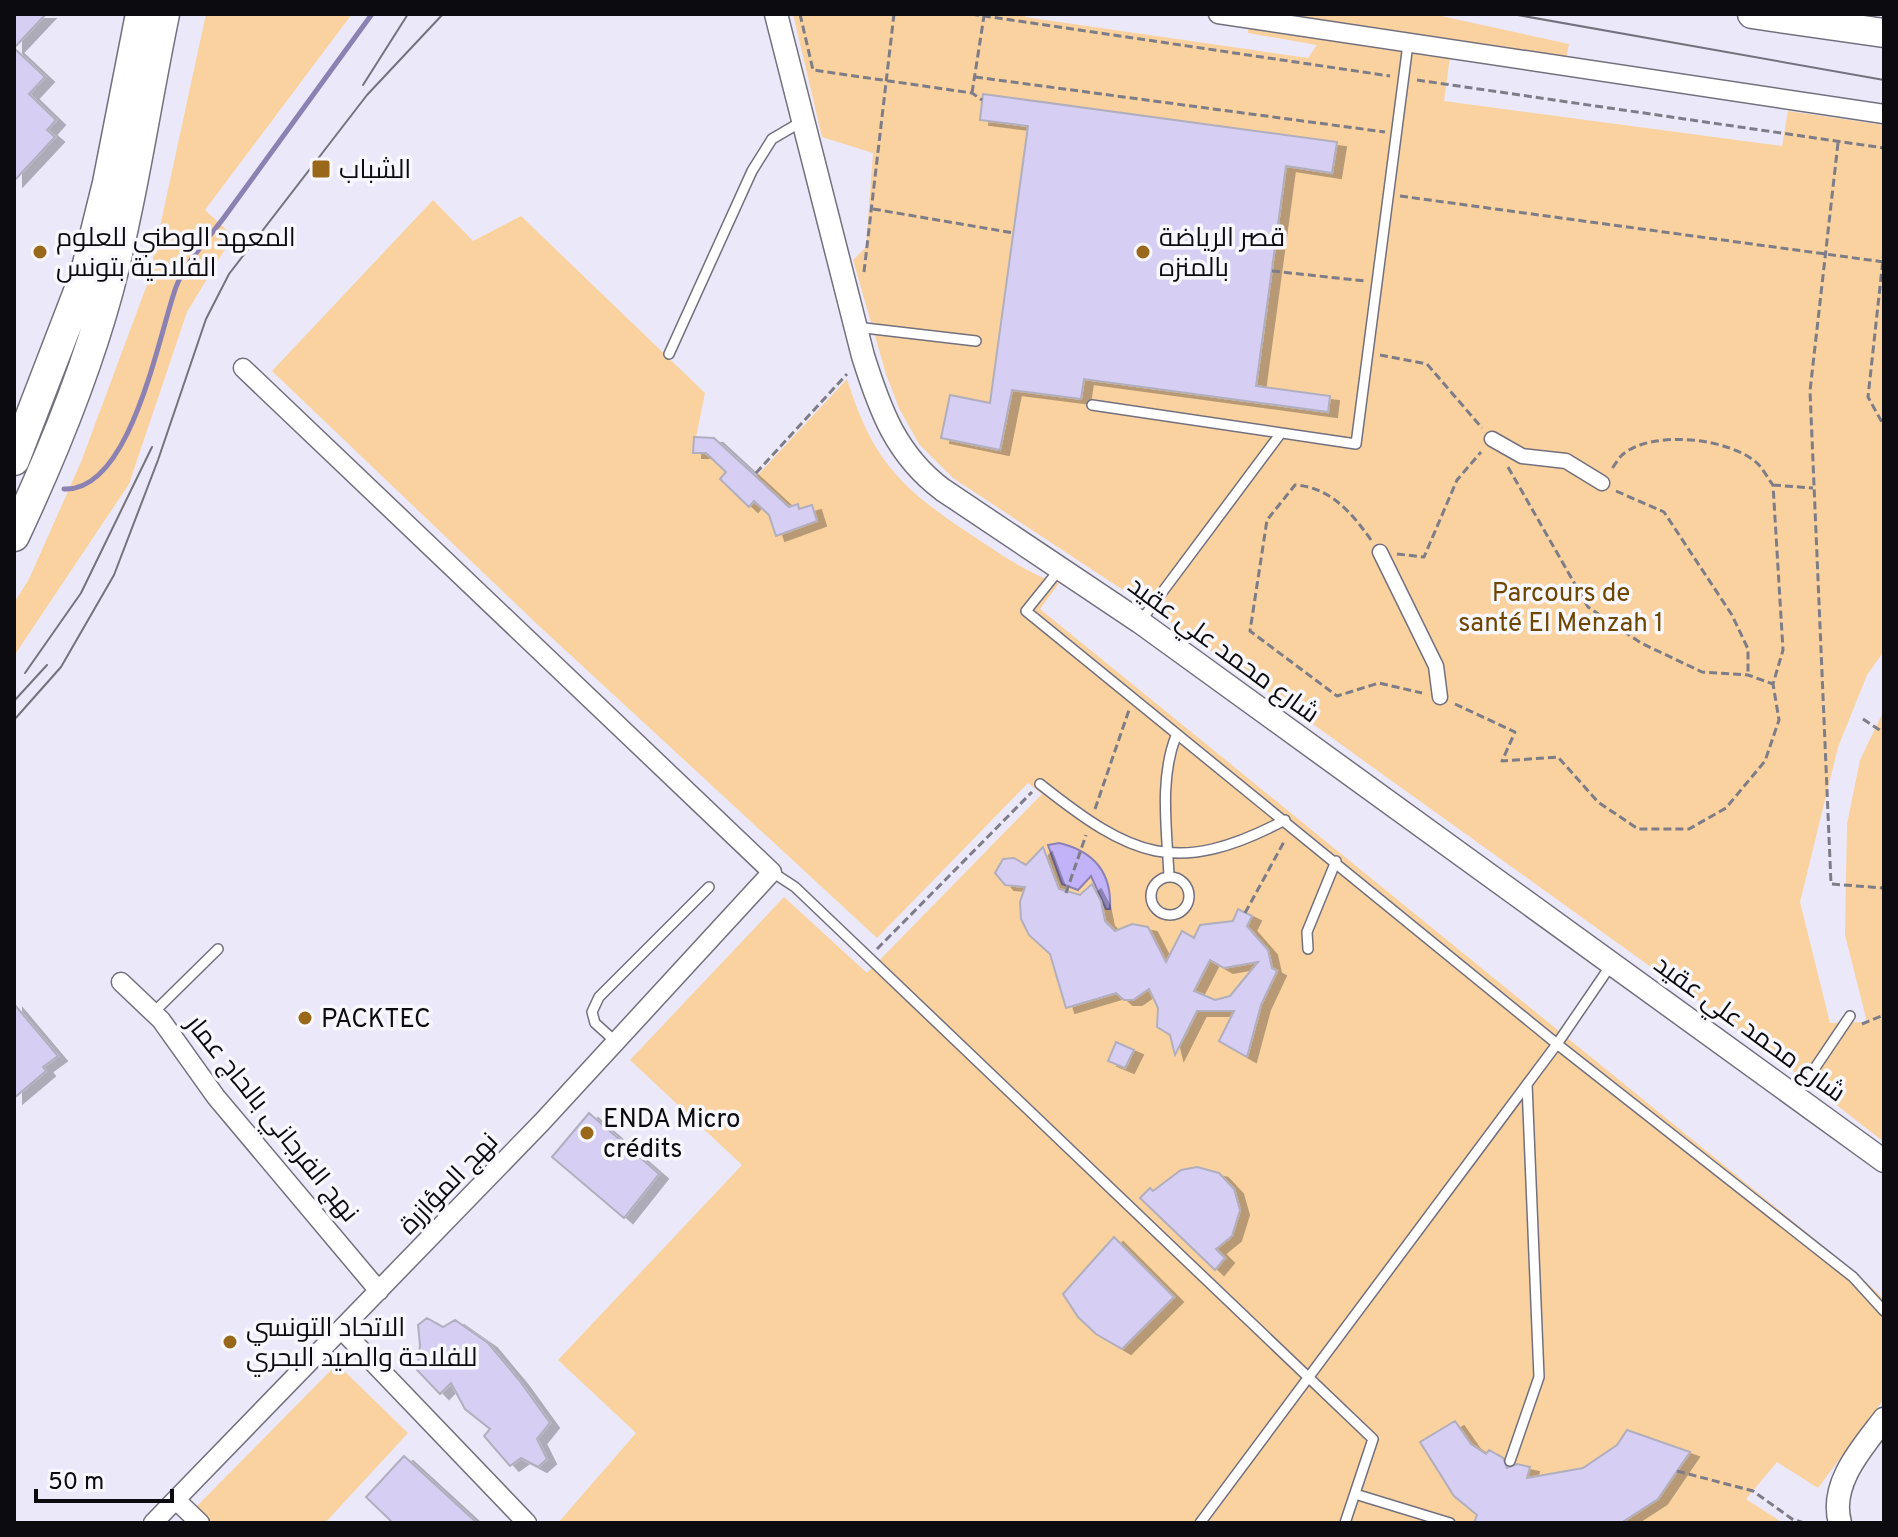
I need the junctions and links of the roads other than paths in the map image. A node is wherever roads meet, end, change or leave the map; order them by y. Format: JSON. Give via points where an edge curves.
{"nodes":[{"id":1,"x":121,"y":14,"type":"edge"},
{"id":2,"x":141,"y":14,"type":"edge"},
{"id":3,"x":164,"y":14,"type":"edge"},
{"id":4,"x":184,"y":14,"type":"edge"},
{"id":5,"x":776,"y":14,"type":"edge"},
{"id":6,"x":1218,"y":14,"type":"edge"},
{"id":7,"x":1752,"y":14,"type":"edge"},
{"id":8,"x":1884,"y":33,"type":"edge"},
{"id":9,"x":1408,"y":44,"type":"junction"},
{"id":10,"x":140,"y":85,"type":"junction"},
{"id":11,"x":1884,"y":114,"type":"edge"},
{"id":12,"x":804,"y":120,"type":"junction"},
{"id":13,"x":856,"y":327,"type":"junction"},
{"id":14,"x":976,"y":341,"type":"dead end"},
{"id":15,"x":669,"y":354,"type":"dead end"},
{"id":16,"x":243,"y":368,"type":"dead end"},
{"id":17,"x":1092,"y":405,"type":"dead end"},
{"id":18,"x":30,"y":424,"type":"junction"},
{"id":19,"x":1281,"y":433,"type":"junction"},
{"id":20,"x":1492,"y":439,"type":"road end"},
{"id":21,"x":58,"y":442,"type":"junction"},
{"id":22,"x":14,"y":460,"type":"edge"},
{"id":23,"x":1602,"y":483,"type":"road end"},
{"id":24,"x":14,"y":536,"type":"edge"},
{"id":25,"x":1380,"y":552,"type":"road end"},
{"id":26,"x":1061,"y":568,"type":"junction"},
{"id":27,"x":1140,"y":622,"type":"junction"},
{"id":28,"x":1440,"y":697,"type":"road end"},
{"id":29,"x":1176,"y":736,"type":"junction"},
{"id":30,"x":1040,"y":784,"type":"road end"},
{"id":31,"x":1289,"y":823,"type":"junction"},
{"id":32,"x":1168,"y":852,"type":"junction"},
{"id":33,"x":1336,"y":861,"type":"junction"},
{"id":34,"x":772,"y":872,"type":"junction"},
{"id":35,"x":1169,"y":876,"type":"junction"},
{"id":36,"x":709,"y":887,"type":"dead end"},
{"id":37,"x":218,"y":949,"type":"dead end"},
{"id":38,"x":1308,"y":949,"type":"dead end"},
{"id":39,"x":1613,"y":962,"type":"junction"},
{"id":40,"x":121,"y":982,"type":"dead end"},
{"id":41,"x":154,"y":1012,"type":"junction"},
{"id":42,"x":1850,"y":1016,"type":"dead end"},
{"id":43,"x":616,"y":1042,"type":"junction"},
{"id":44,"x":1557,"y":1044,"type":"junction"},
{"id":45,"x":1527,"y":1084,"type":"junction"},
{"id":46,"x":1796,"y":1096,"type":"junction"},
{"id":47,"x":1884,"y":1161,"type":"edge"},
{"id":48,"x":379,"y":1291,"type":"junction"},
{"id":49,"x":1884,"y":1311,"type":"edge"},
{"id":50,"x":342,"y":1330,"type":"junction"},
{"id":51,"x":1307,"y":1379,"type":"junction"},
{"id":52,"x":1884,"y":1419,"type":"edge"},
{"id":53,"x":1510,"y":1461,"type":"dead end"},
{"id":54,"x":1355,"y":1494,"type":"junction"},
{"id":55,"x":176,"y":1500,"type":"junction"},
{"id":56,"x":153,"y":1523,"type":"edge"},
{"id":57,"x":200,"y":1523,"type":"edge"},
{"id":58,"x":527,"y":1523,"type":"edge"},
{"id":59,"x":1200,"y":1523,"type":"edge"},
{"id":60,"x":1345,"y":1523,"type":"edge"},
{"id":61,"x":1450,"y":1523,"type":"edge"},
{"id":62,"x":1840,"y":1523,"type":"edge"}],
"edges":[{"from":1,"to":18,"type":"highway","via":[[101,153]]},
{"from":2,"to":10,"type":"highway"},
{"from":3,"to":10,"type":"highway"},
{"from":4,"to":21,"type":"highway","via":[[140,218]]},
{"from":5,"to":12,"type":"street","name":"شارع محمد علي عقيد"},
{"from":6,"to":9,"type":"street"},
{"from":7,"to":8,"type":"main road"},
{"from":9,"to":11,"type":"street"},
{"from":9,"to":19,"type":"lane","via":[[1356,444]]},
{"from":10,"to":18,"type":"highway","via":[[85,276]]},
{"from":10,"to":21,"type":"highway","via":[[107,292]]},
{"from":12,"to":13,"type":"street","name":"شارع محمد علي عقيد"},
{"from":12,"to":15,"type":"lane","via":[[772,139],[752,171]]},
{"from":13,"to":14,"type":"lane"},
{"from":13,"to":26,"type":"street","name":"شارع محمد علي عقيد","via":[[879,406],[914,465]]},
{"from":16,"to":34,"type":"street"},
{"from":17,"to":19,"type":"lane"},
{"from":18,"to":22,"type":"highway"},
{"from":19,"to":27,"type":"lane"},
{"from":20,"to":23,"type":"street","via":[[1522,456],[1566,461]]},
{"from":21,"to":24,"type":"highway"},
{"from":25,"to":28,"type":"street","via":[[1436,666]]},
{"from":26,"to":27,"type":"street","name":"شارع محمد علي عقيد"},
{"from":26,"to":29,"type":"lane","via":[[1026,611]]},
{"from":27,"to":39,"type":"street","name":"شارع محمد علي عقيد"},
{"from":29,"to":31,"type":"lane"},
{"from":29,"to":32,"type":"lane","via":[[1166,775]]},
{"from":30,"to":32,"type":"lane","via":[[1090,824],[1135,847]]},
{"from":31,"to":32,"type":"lane","via":[[1220,848]]},
{"from":31,"to":33,"type":"lane"},
{"from":32,"to":35,"type":"lane"},
{"from":33,"to":38,"type":"lane","via":[[1307,932]]},
{"from":33,"to":44,"type":"lane"},
{"from":34,"to":43,"type":"street","name":"نهج المؤازرة"},
{"from":34,"to":51,"type":"lane","via":[[795,887]]},
{"from":35,"to":35,"type":"lane","via":[[1155,883],[1151,897],[1157,910],[1170,915],[1184,909],[1189,895],[1183,882]]},
{"from":36,"to":43,"type":"lane","via":[[599,997],[592,1012],[595,1023]]},
{"from":37,"to":41,"type":"lane"},
{"from":39,"to":44,"type":"lane"},
{"from":39,"to":46,"type":"street","name":"شارع محمد علي عقيد"},
{"from":40,"to":41,"type":"street","name":"نهج الفرجاني بالحاج عمار"},
{"from":41,"to":48,"type":"street","name":"نهج الفرجاني بالحاج عمار","via":[[216,1097]]},
{"from":42,"to":46,"type":"lane"},
{"from":43,"to":48,"type":"street","name":"نهج المؤازرة"},
{"from":44,"to":45,"type":"lane"},
{"from":44,"to":49,"type":"lane","via":[[1853,1277]]},
{"from":45,"to":51,"type":"lane"},
{"from":45,"to":53,"type":"lane","via":[[1539,1377]]},
{"from":46,"to":47,"type":"street","name":"شارع محمد علي عقيد"},
{"from":48,"to":50,"type":"street","name":"نهج المؤازرة"},
{"from":50,"to":55,"type":"street","name":"نهج المؤازرة"},
{"from":50,"to":58,"type":"street"},
{"from":51,"to":54,"type":"lane","via":[[1373,1439]]},
{"from":51,"to":59,"type":"lane"},
{"from":52,"to":62,"type":"street","via":[[1844,1476]]},
{"from":54,"to":60,"type":"lane"},
{"from":54,"to":61,"type":"lane"},
{"from":55,"to":56,"type":"street","name":"نهج المؤازرة"},
{"from":55,"to":57,"type":"street"}]}
